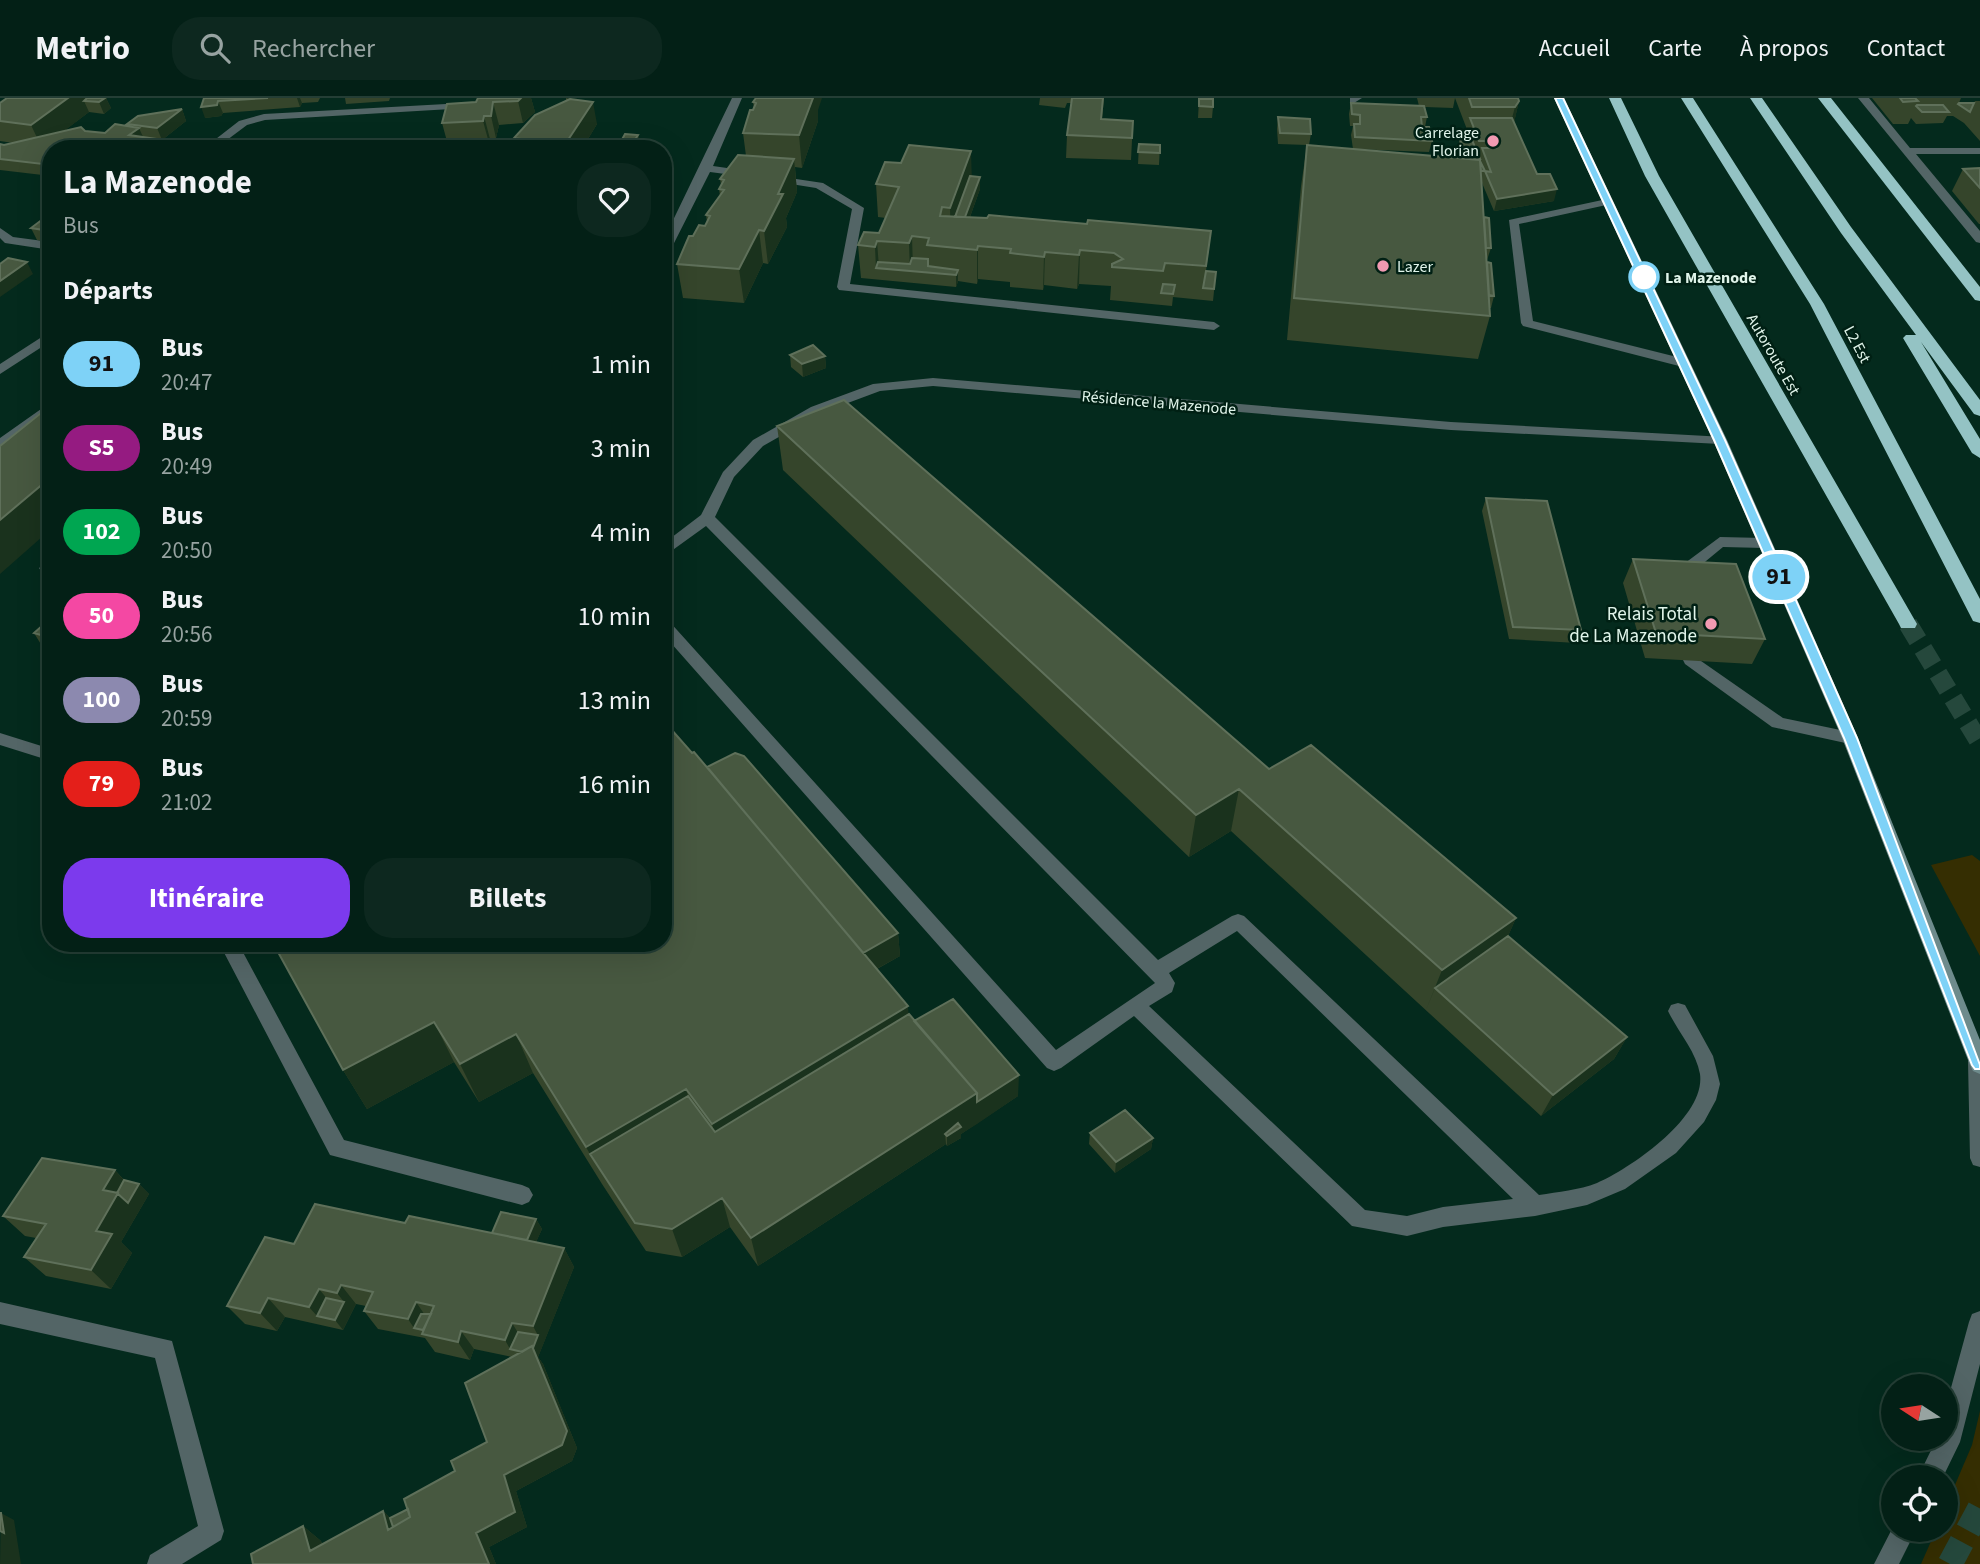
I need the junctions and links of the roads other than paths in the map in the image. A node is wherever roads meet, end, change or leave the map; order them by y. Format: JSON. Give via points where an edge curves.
{"nodes":[{"id":1,"x":737,"y":98,"type":"edge"},
{"id":2,"x":1559,"y":98,"type":"edge"},
{"id":3,"x":1615,"y":98,"type":"edge"},
{"id":4,"x":1688,"y":98,"type":"edge"},
{"id":5,"x":1756,"y":98,"type":"edge"},
{"id":6,"x":1825,"y":98,"type":"edge"},
{"id":7,"x":1863,"y":98,"type":"edge"},
{"id":8,"x":464,"y":106,"type":"edge"},
{"id":9,"x":220,"y":140,"type":"edge"},
{"id":10,"x":1908,"y":151,"type":"junction"},
{"id":11,"x":1980,"y":151,"type":"edge"},
{"id":12,"x":706,"y":168,"type":"junction"},
{"id":13,"x":1607,"y":202,"type":"junction"},
{"id":14,"x":1846,"y":230,"type":"junction"},
{"id":15,"x":0,"y":232,"type":"edge"},
{"id":16,"x":672,"y":235,"type":"edge"},
{"id":17,"x":1980,"y":239,"type":"edge"},
{"id":18,"x":42,"y":245,"type":"edge"},
{"id":19,"x":1980,"y":297,"type":"edge"},
{"id":20,"x":1214,"y":326,"type":"dead end"},
{"id":21,"x":42,"y":341,"type":"edge"},
{"id":22,"x":1684,"y":363,"type":"junction"},
{"id":23,"x":0,"y":370,"type":"edge"},
{"id":24,"x":1980,"y":411,"type":"edge"},
{"id":25,"x":42,"y":413,"type":"edge"},
{"id":26,"x":1720,"y":440,"type":"junction"},
{"id":27,"x":0,"y":445,"type":"edge"},
{"id":28,"x":1980,"y":453,"type":"edge"},
{"id":29,"x":707,"y":518,"type":"junction"},
{"id":30,"x":1764,"y":543,"type":"junction"},
{"id":31,"x":672,"y":545,"type":"edge"},
{"id":32,"x":1667,"y":585,"type":"edge"},
{"id":33,"x":1980,"y":617,"type":"edge"},
{"id":34,"x":1908,"y":624,"type":"tunnel mouth"},
{"id":35,"x":672,"y":634,"type":"edge"},
{"id":36,"x":1691,"y":660,"type":"edge"},
{"id":37,"x":1850,"y":738,"type":"junction"},
{"id":38,"x":0,"y":739,"type":"edge"},
{"id":39,"x":42,"y":752,"type":"edge"},
{"id":40,"x":233,"y":952,"type":"edge"},
{"id":41,"x":1156,"y":971,"type":"junction"},
{"id":42,"x":1135,"y":1004,"type":"junction"},
{"id":43,"x":1678,"y":1011,"type":"dead end"},
{"id":44,"x":1979,"y":1063,"type":"edge"},
{"id":45,"x":1980,"y":1158,"type":"edge"},
{"id":46,"x":522,"y":1195,"type":"dead end"},
{"id":47,"x":1535,"y":1206,"type":"junction"},
{"id":48,"x":0,"y":1313,"type":"edge"},
{"id":49,"x":1980,"y":1322,"type":"edge"},
{"id":50,"x":1936,"y":1465,"type":"edge"},
{"id":51,"x":1898,"y":1542,"type":"edge"},
{"id":52,"x":159,"y":1564,"type":"edge"},
{"id":53,"x":1886,"y":1564,"type":"edge"}],
"edges":[{"from":1,"to":12,"type":"street"},
{"from":2,"to":13,"type":"main road"},
{"from":3,"to":34,"type":"highway","name":"Autoroute Est","via":[[1652,176]]},
{"from":4,"to":33,"type":"highway","name":"L2 Est","via":[[1817,304]]},
{"from":5,"to":14,"type":"highway"},
{"from":6,"to":19,"type":"highway"},
{"from":7,"to":10,"type":"street"},
{"from":8,"to":9,"type":"street","via":[[264,117],[243,123]]},
{"from":10,"to":11,"type":"street"},
{"from":10,"to":17,"type":"street"},
{"from":12,"to":16,"type":"street"},
{"from":12,"to":20,"type":"street","via":[[819,185],[858,208],[843,287]]},
{"from":13,"to":22,"type":"main road"},
{"from":13,"to":22,"type":"street","via":[[1513,222],[1527,323]]},
{"from":14,"to":24,"type":"highway"},
{"from":14,"to":28,"type":"highway"},
{"from":15,"to":18,"type":"street","via":[[9,240]]},
{"from":21,"to":23,"type":"street"},
{"from":22,"to":26,"type":"main road"},
{"from":25,"to":27,"type":"street"},
{"from":26,"to":29,"type":"street","name":"Résidence la Mazenode","via":[[1451,426],[933,383],[878,387],[817,410],[758,443],[727,475]]},
{"from":26,"to":30,"type":"main road"},
{"from":29,"to":31,"type":"street","name":"Résidence la Mazenode"},
{"from":29,"to":41,"type":"street"},
{"from":30,"to":32,"type":"street","via":[[1720,542]]},
{"from":30,"to":37,"type":"main road"},
{"from":35,"to":42,"type":"street","via":[[1054,1062]]},
{"from":36,"to":37,"type":"street","via":[[1778,723]]},
{"from":37,"to":44,"type":"main road"},
{"from":38,"to":39,"type":"street"},
{"from":40,"to":46,"type":"street","via":[[337,1148]]},
{"from":41,"to":42,"type":"street","via":[[1166,986]]},
{"from":41,"to":47,"type":"street","via":[[1238,921]]},
{"from":42,"to":47,"type":"street","via":[[1360,1219],[1407,1226]]},
{"from":43,"to":47,"type":"street","via":[[1708,1066],[1710,1085],[1693,1121],[1653,1161],[1602,1191]]},
{"from":44,"to":45,"type":"street"},
{"from":48,"to":52,"type":"street","via":[[164,1349],[212,1531]]},
{"from":49,"to":50,"type":"street","via":[[1948,1442]]},
{"from":51,"to":53,"type":"street"}]}
